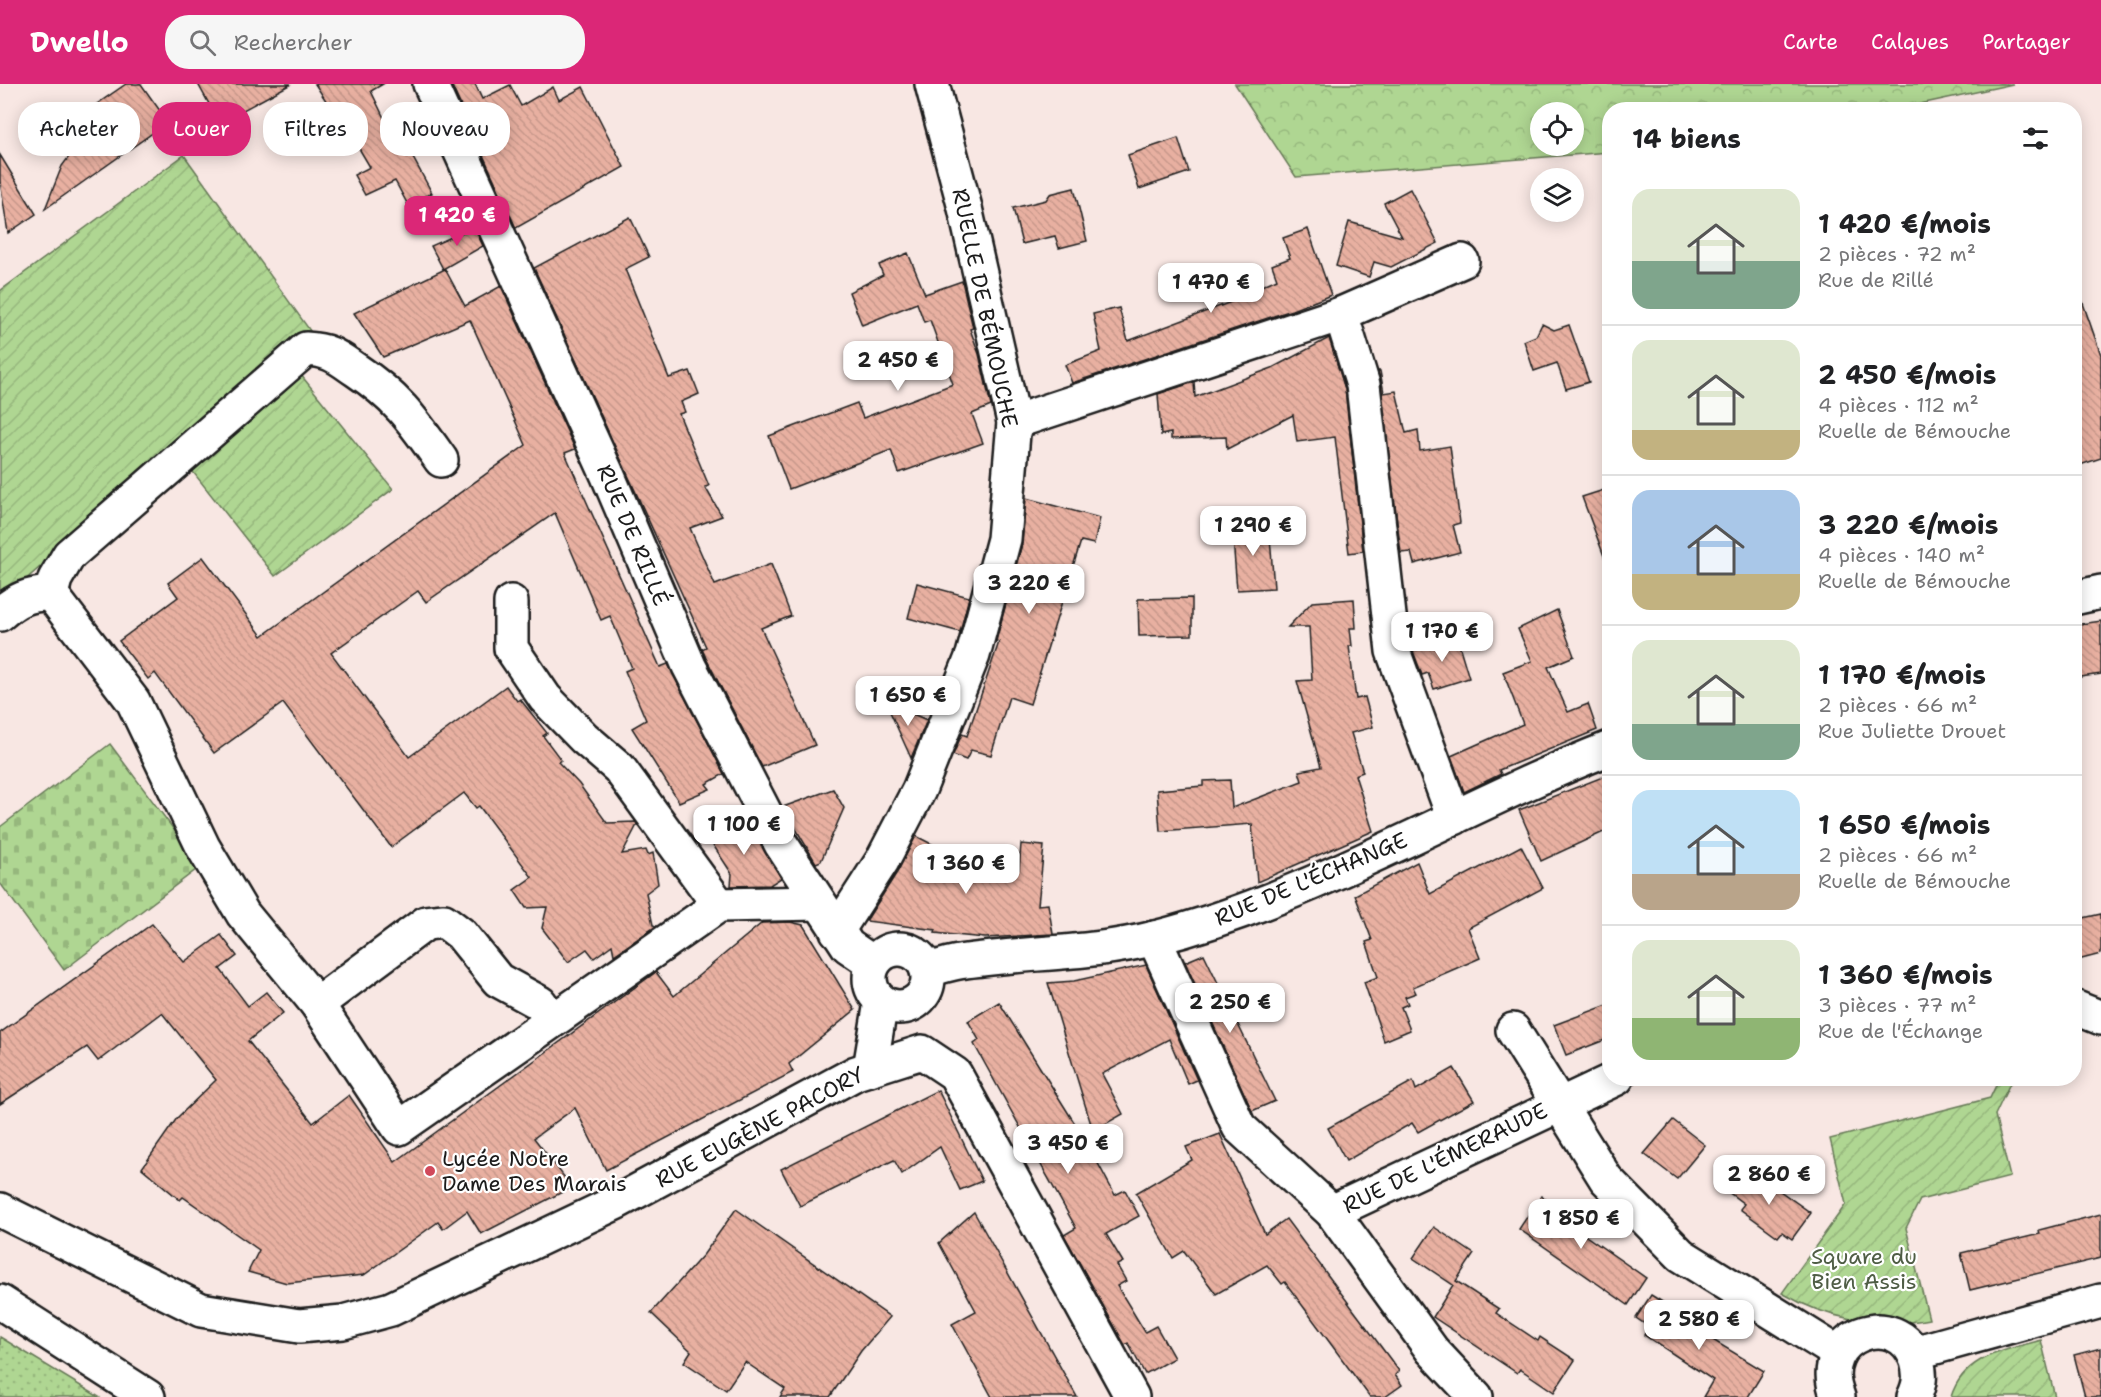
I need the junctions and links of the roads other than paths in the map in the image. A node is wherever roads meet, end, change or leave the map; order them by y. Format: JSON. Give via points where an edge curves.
{"nodes":[{"id":1,"x":430,"y":84,"type":"edge"},
{"id":2,"x":932,"y":84,"type":"edge"},
{"id":3,"x":1462,"y":261,"type":"dead end"},
{"id":4,"x":1341,"y":314,"type":"junction"},
{"id":5,"x":1014,"y":422,"type":"junction"},
{"id":6,"x":441,"y":460,"type":"dead end"},
{"id":7,"x":2101,"y":592,"type":"edge"},
{"id":8,"x":51,"y":594,"type":"junction"},
{"id":9,"x":2082,"y":596,"type":"edge"},
{"id":10,"x":511,"y":602,"type":"dead end"},
{"id":11,"x":0,"y":614,"type":"edge"},
{"id":12,"x":1602,"y":752,"type":"edge"},
{"id":13,"x":1454,"y":818,"type":"junction"},
{"id":14,"x":819,"y":903,"type":"junction"},
{"id":15,"x":719,"y":905,"type":"junction"},
{"id":16,"x":837,"y":931,"type":"junction"},
{"id":17,"x":1154,"y":938,"type":"junction"},
{"id":18,"x":873,"y":963,"type":"junction"},
{"id":19,"x":927,"y":970,"type":"junction"},
{"id":20,"x":881,"y":1002,"type":"junction"},
{"id":21,"x":916,"y":1002,"type":"junction"},
{"id":22,"x":317,"y":1005,"type":"junction"},
{"id":23,"x":2082,"y":1010,"type":"edge"},
{"id":24,"x":2101,"y":1018,"type":"edge"},
{"id":25,"x":552,"y":1021,"type":"junction"},
{"id":26,"x":1513,"y":1030,"type":"dead end"},
{"id":27,"x":922,"y":1052,"type":"junction"},
{"id":28,"x":870,"y":1069,"type":"junction"},
{"id":29,"x":1602,"y":1084,"type":"edge"},
{"id":30,"x":1557,"y":1104,"type":"junction"},
{"id":31,"x":0,"y":1210,"type":"edge"},
{"id":32,"x":1332,"y":1212,"type":"junction"},
{"id":33,"x":2101,"y":1301,"type":"edge"},
{"id":34,"x":0,"y":1302,"type":"edge"},
{"id":35,"x":1838,"y":1353,"type":"junction"},
{"id":36,"x":1914,"y":1353,"type":"junction"},
{"id":37,"x":1831,"y":1393,"type":"edge"},
{"id":38,"x":148,"y":1397,"type":"edge"},
{"id":39,"x":1132,"y":1397,"type":"edge"},
{"id":40,"x":1476,"y":1397,"type":"edge"},
{"id":41,"x":1914,"y":1397,"type":"edge"}],
"edges":[{"from":1,"to":14,"type":"street","name":"RUE DE RILLÉ","via":[[609,476],[689,666],[780,844]]},
{"from":2,"to":5,"type":"street","name":"RUELLE DE BÉMOUCHE"},
{"from":3,"to":4,"type":"street"},
{"from":4,"to":5,"type":"street"},
{"from":4,"to":13,"type":"street","via":[[1363,385],[1393,651]]},
{"from":5,"to":16,"type":"street","name":"RUELLE DE BÉMOUCHE","via":[[1004,539],[973,655],[919,790],[882,861]]},
{"from":6,"to":8,"type":"street","via":[[410,415],[387,391],[327,350],[306,349],[69,555]]},
{"from":7,"to":9,"type":"street"},
{"from":8,"to":11,"type":"street","via":[[36,593],[15,601]]},
{"from":8,"to":22,"type":"street","via":[[133,701],[203,847],[243,914]]},
{"from":10,"to":15,"type":"street","via":[[511,648],[545,698],[619,768]]},
{"from":12,"to":13,"type":"street","name":"RUE DE L'ÉCHANGE"},
{"from":13,"to":17,"type":"street","name":"RUE DE L'ÉCHANGE","via":[[1246,910]]},
{"from":14,"to":15,"type":"street"},
{"from":14,"to":16,"type":"street","name":"RUE DE RILLÉ"},
{"from":15,"to":25,"type":"street"},
{"from":16,"to":18,"type":"street","name":"RUE DE RILLÉ","via":[[848,946]]},
{"from":17,"to":19,"type":"street","name":"RUE DE L'ÉCHANGE","via":[[1100,949],[964,961]]},
{"from":17,"to":32,"type":"street","name":"RUE DE L'ÉMERAUDE","via":[[1239,1127]]},
{"from":18,"to":19,"type":"street","via":[[886,951],[904,949],[920,957]]},
{"from":18,"to":20,"type":"street","via":[[869,980]]},
{"from":19,"to":21,"type":"street","via":[[927,986]]},
{"from":20,"to":21,"type":"street","via":[[898,1008]]},
{"from":20,"to":28,"type":"street"},
{"from":21,"to":27,"type":"street"},
{"from":22,"to":25,"type":"street","via":[[426,923],[444,921],[461,934],[498,980],[540,1003]]},
{"from":22,"to":25,"type":"street","via":[[399,1128]]},
{"from":23,"to":24,"type":"street"},
{"from":26,"to":30,"type":"street"},
{"from":27,"to":28,"type":"street","name":"RUE EUGÈNE PACORY"},
{"from":27,"to":39,"type":"street","via":[[956,1074]]},
{"from":28,"to":31,"type":"street","name":"RUE EUGÈNE PACORY","via":[[617,1202],[392,1310],[343,1322],[299,1326],[201,1310]]},
{"from":29,"to":30,"type":"street","name":"RUE DE L'ÉMERAUDE"},
{"from":30,"to":32,"type":"street","name":"RUE DE L'ÉMERAUDE"},
{"from":30,"to":35,"type":"street","via":[[1606,1179],[1681,1255]]},
{"from":32,"to":40,"type":"street","name":"RUE DE L'ÉMERAUDE","via":[[1432,1350]]},
{"from":33,"to":36,"type":"street"},
{"from":34,"to":38,"type":"street"},
{"from":35,"to":36,"type":"street","via":[[1860,1334],[1875,1331],[1904,1341]]},
{"from":35,"to":37,"type":"street","via":[[1832,1368]]},
{"from":36,"to":41,"type":"street","via":[[1920,1373]]}]}
